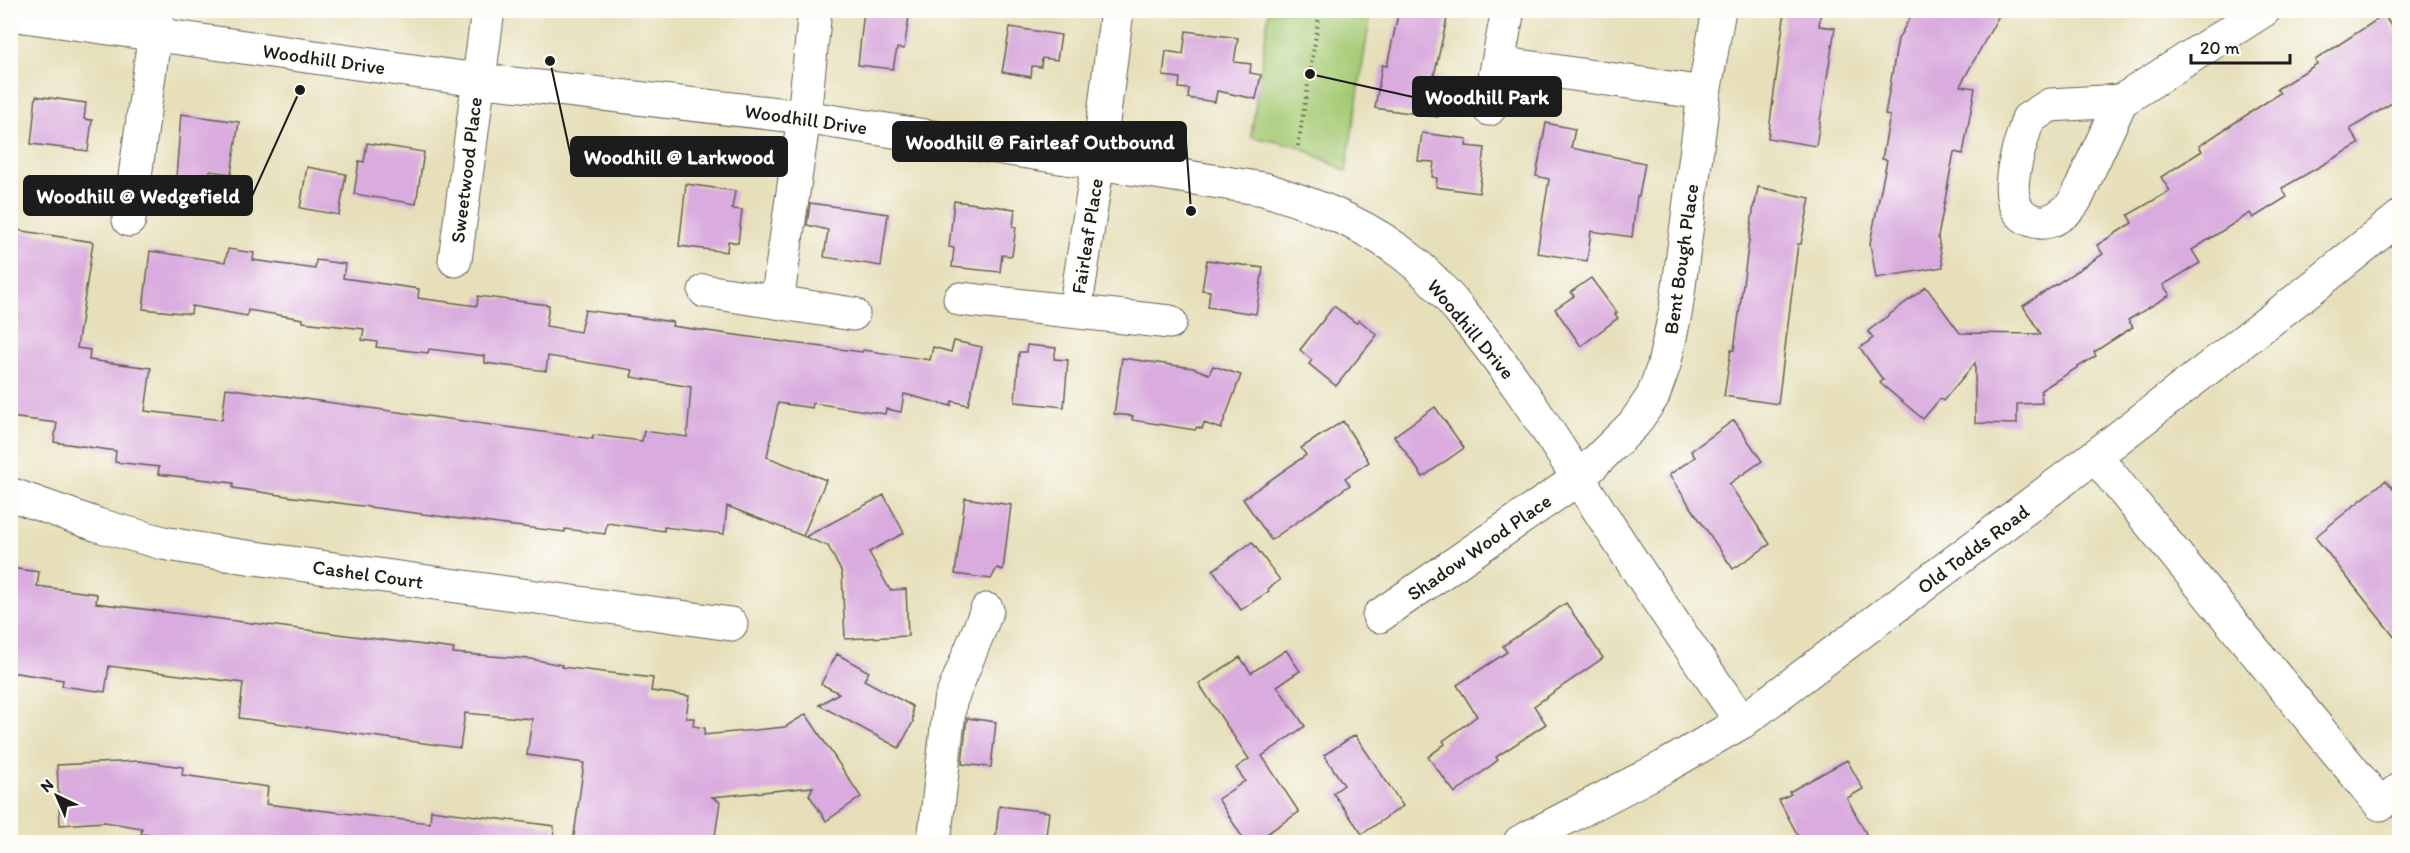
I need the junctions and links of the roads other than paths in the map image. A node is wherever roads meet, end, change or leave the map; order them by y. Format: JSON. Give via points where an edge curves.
{"nodes":[{"id":1,"x":488,"y":10,"type":"edge"},
{"id":2,"x":815,"y":10,"type":"edge"},
{"id":3,"x":1117,"y":10,"type":"edge"},
{"id":4,"x":1508,"y":10,"type":"edge"},
{"id":5,"x":1719,"y":10,"type":"edge"},
{"id":6,"x":2264,"y":10,"type":"edge"},
{"id":7,"x":10,"y":14,"type":"edge"},
{"id":8,"x":157,"y":23,"type":"edge"},
{"id":9,"x":1498,"y":63,"type":"junction"},
{"id":10,"x":477,"y":81,"type":"junction"},
{"id":11,"x":1704,"y":93,"type":"junction"},
{"id":12,"x":2121,"y":101,"type":"dead end"},
{"id":13,"x":1489,"y":109,"type":"dead end"},
{"id":14,"x":804,"y":117,"type":"junction"},
{"id":15,"x":1098,"y":162,"type":"junction"},
{"id":16,"x":2400,"y":217,"type":"edge"},
{"id":17,"x":129,"y":220,"type":"dead end"},
{"id":18,"x":455,"y":260,"type":"dead end"},
{"id":19,"x":705,"y":291,"type":"dead end"},
{"id":20,"x":960,"y":299,"type":"dead end"},
{"id":21,"x":777,"y":302,"type":"junction"},
{"id":22,"x":1075,"y":311,"type":"junction"},
{"id":23,"x":853,"y":314,"type":"dead end"},
{"id":24,"x":1170,"y":322,"type":"dead end"},
{"id":25,"x":2095,"y":456,"type":"junction"},
{"id":26,"x":1579,"y":478,"type":"junction"},
{"id":27,"x":10,"y":494,"type":"edge"},
{"id":28,"x":987,"y":610,"type":"dead end"},
{"id":29,"x":1379,"y":616,"type":"dead end"},
{"id":30,"x":731,"y":624,"type":"dead end"},
{"id":31,"x":1742,"y":722,"type":"junction"},
{"id":32,"x":2400,"y":789,"type":"edge"},
{"id":33,"x":934,"y":843,"type":"edge"},
{"id":34,"x":1520,"y":843,"type":"edge"}],
"edges":[{"from":1,"to":10,"type":"street","name":"Sweetwood Place"},
{"from":2,"to":14,"type":"street"},
{"from":3,"to":15,"type":"street","name":"Fairleaf Place"},
{"from":4,"to":9,"type":"street"},
{"from":5,"to":11,"type":"street","name":"Bent Bough Place"},
{"from":6,"to":12,"type":"street"},
{"from":7,"to":8,"type":"street","name":"Woodhill Drive"},
{"from":8,"to":10,"type":"street","name":"Woodhill Drive"},
{"from":8,"to":17,"type":"street"},
{"from":9,"to":11,"type":"street"},
{"from":9,"to":13,"type":"street"},
{"from":10,"to":14,"type":"street","name":"Woodhill Drive"},
{"from":10,"to":18,"type":"street","name":"Sweetwood Place"},
{"from":11,"to":26,"type":"street","name":"Bent Bough Place","via":[[1676,309],[1664,365],[1653,396],[1634,424]]},
{"from":14,"to":15,"type":"street","name":"Woodhill Drive"},
{"from":14,"to":21,"type":"street"},
{"from":15,"to":22,"type":"street","name":"Fairleaf Place"},
{"from":15,"to":26,"type":"street","name":"Woodhill Drive","via":[[1264,189],[1354,222],[1396,248],[1437,283],[1476,330],[1518,385]]},
{"from":16,"to":25,"type":"street","name":"Old Todds Road"},
{"from":19,"to":21,"type":"street"},
{"from":20,"to":22,"type":"street"},
{"from":21,"to":23,"type":"street"},
{"from":22,"to":24,"type":"street"},
{"from":25,"to":31,"type":"street","name":"Old Todds Road"},
{"from":25,"to":32,"type":"street","via":[[2380,804]]},
{"from":26,"to":29,"type":"street","name":"Shadow Wood Place"},
{"from":26,"to":31,"type":"street","name":"Woodhill Drive"},
{"from":27,"to":30,"type":"street","name":"Cashel Court","via":[[98,525],[174,545]]},
{"from":28,"to":33,"type":"street","via":[[950,702]]},
{"from":31,"to":34,"type":"street","name":"Old Todds Road"}]}
